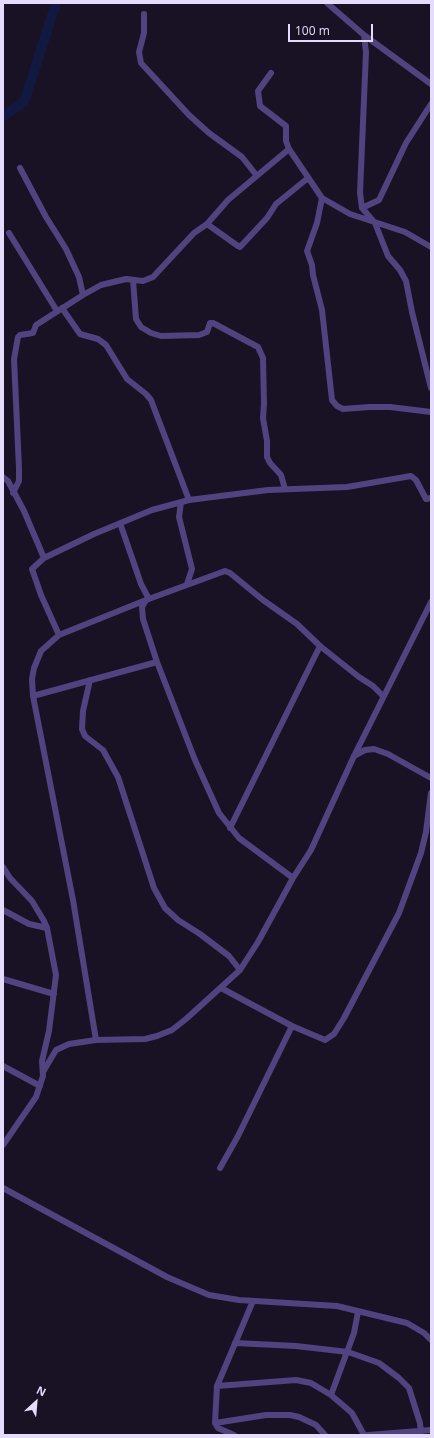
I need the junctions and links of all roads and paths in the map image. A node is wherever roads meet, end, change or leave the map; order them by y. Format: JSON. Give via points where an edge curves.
{"nodes":[{"id":1,"x":327,"y":3,"type":"edge"},
{"id":2,"x":144,"y":14,"type":"dead end"},
{"id":3,"x":364,"y":35,"type":"junction"},
{"id":4,"x":271,"y":72,"type":"dead end"},
{"id":5,"x":431,"y":84,"type":"edge"},
{"id":6,"x":431,"y":104,"type":"edge"},
{"id":7,"x":289,"y":149,"type":"junction"},
{"id":8,"x":20,"y":168,"type":"dead end"},
{"id":9,"x":257,"y":176,"type":"junction"},
{"id":10,"x":308,"y":178,"type":"junction"},
{"id":11,"x":322,"y":198,"type":"junction"},
{"id":12,"x":362,"y":208,"type":"junction"},
{"id":13,"x":375,"y":223,"type":"junction"},
{"id":14,"x":207,"y":224,"type":"junction"},
{"id":15,"x":9,"y":233,"type":"dead end"},
{"id":16,"x":431,"y":247,"type":"edge"},
{"id":17,"x":133,"y":280,"type":"junction"},
{"id":18,"x":83,"y":295,"type":"junction"},
{"id":19,"x":60,"y":309,"type":"junction"},
{"id":20,"x":431,"y":355,"type":"edge"},
{"id":21,"x":425,"y":358,"type":"junction"},
{"id":22,"x":431,"y":388,"type":"edge"},
{"id":23,"x":431,"y":412,"type":"edge"},
{"id":24,"x":3,"y":477,"type":"edge"},
{"id":25,"x":285,"y":490,"type":"junction"},
{"id":26,"x":13,"y":493,"type":"junction"},
{"id":27,"x":431,"y":498,"type":"edge"},
{"id":28,"x":189,"y":500,"type":"junction"},
{"id":29,"x":181,"y":502,"type":"junction"},
{"id":30,"x":120,"y":523,"type":"junction"},
{"id":31,"x":44,"y":558,"type":"junction"},
{"id":32,"x":187,"y":584,"type":"junction"},
{"id":33,"x":147,"y":599,"type":"junction"},
{"id":34,"x":431,"y":602,"type":"edge"},
{"id":35,"x":59,"y":635,"type":"junction"},
{"id":36,"x":320,"y":646,"type":"junction"},
{"id":37,"x":157,"y":662,"type":"junction"},
{"id":38,"x":90,"y":680,"type":"junction"},
{"id":39,"x":34,"y":696,"type":"junction"},
{"id":40,"x":383,"y":696,"type":"junction"},
{"id":41,"x":354,"y":756,"type":"junction"},
{"id":42,"x":431,"y":778,"type":"edge"},
{"id":43,"x":431,"y":793,"type":"edge"},
{"id":44,"x":230,"y":828,"type":"junction"},
{"id":45,"x":3,"y":867,"type":"edge"},
{"id":46,"x":293,"y":878,"type":"junction"},
{"id":47,"x":3,"y":910,"type":"edge"},
{"id":48,"x":47,"y":928,"type":"junction"},
{"id":49,"x":240,"y":970,"type":"junction"},
{"id":50,"x":3,"y":979,"type":"edge"},
{"id":51,"x":222,"y":988,"type":"junction"},
{"id":52,"x":54,"y":994,"type":"junction"},
{"id":53,"x":292,"y":1026,"type":"junction"},
{"id":54,"x":96,"y":1040,"type":"junction"},
{"id":55,"x":3,"y":1066,"type":"edge"},
{"id":56,"x":43,"y":1072,"type":"junction"},
{"id":57,"x":40,"y":1086,"type":"junction"},
{"id":58,"x":3,"y":1145,"type":"edge"},
{"id":59,"x":220,"y":1168,"type":"dead end"},
{"id":60,"x":3,"y":1188,"type":"edge"},
{"id":61,"x":253,"y":1301,"type":"junction"},
{"id":62,"x":358,"y":1312,"type":"junction"},
{"id":63,"x":431,"y":1340,"type":"edge"},
{"id":64,"x":235,"y":1344,"type":"junction"},
{"id":65,"x":348,"y":1352,"type":"junction"},
{"id":66,"x":218,"y":1386,"type":"junction"},
{"id":67,"x":331,"y":1395,"type":"junction"},
{"id":68,"x":215,"y":1423,"type":"junction"},
{"id":69,"x":431,"y":1430,"type":"edge"},
{"id":70,"x":421,"y":1433,"type":"edge"},
{"id":71,"x":234,"y":1435,"type":"edge"},
{"id":72,"x":325,"y":1435,"type":"edge"},
{"id":73,"x":364,"y":1435,"type":"edge"},
{"id":74,"x":368,"y":1435,"type":"edge"}],
"edges":[{"from":1,"to":3,"type":"street"},
{"from":2,"to":9,"type":"street","via":[[144,33],[139,52],[141,63],[189,115],[242,157]]},
{"from":3,"to":5,"type":"street"},
{"from":3,"to":12,"type":"street","via":[[366,60],[360,193]]},
{"from":4,"to":7,"type":"street","via":[[259,88],[258,95],[262,108],[286,126]]},
{"from":6,"to":12,"type":"street","via":[[406,143],[379,200]]},
{"from":7,"to":9,"type":"street"},
{"from":7,"to":10,"type":"street"},
{"from":8,"to":18,"type":"street","via":[[66,249],[79,277]]},
{"from":9,"to":14,"type":"street","via":[[228,200]]},
{"from":10,"to":11,"type":"street"},
{"from":10,"to":14,"type":"street","via":[[276,204],[267,218],[239,246]]},
{"from":11,"to":13,"type":"street","via":[[350,214]]},
{"from":11,"to":23,"type":"street","via":[[307,251],[322,310],[332,400],[343,409],[390,407]]},
{"from":12,"to":13,"type":"street"},
{"from":13,"to":16,"type":"street","via":[[405,232]]},
{"from":13,"to":21,"type":"street","via":[[388,256],[406,281]]},
{"from":14,"to":17,"type":"street","via":[[194,233],[152,277],[143,282]]},
{"from":15,"to":19,"type":"street"},
{"from":17,"to":18,"type":"street","via":[[101,285]]},
{"from":17,"to":25,"type":"street","via":[[138,324],[151,333],[161,336],[199,335],[207,332],[210,323],[213,322],[258,347],[263,358],[263,418],[267,457],[281,475]]},
{"from":18,"to":19,"type":"street"},
{"from":19,"to":26,"type":"street","via":[[36,325],[33,334],[20,335],[17,339],[14,359],[19,468],[18,481]]},
{"from":19,"to":28,"type":"street","via":[[80,334],[106,345],[127,379],[151,400]]},
{"from":20,"to":21,"type":"street"},
{"from":21,"to":22,"type":"street"},
{"from":24,"to":26,"type":"street","via":[[8,481]]},
{"from":25,"to":27,"type":"street","via":[[347,487],[410,476],[416,480],[426,499]]},
{"from":25,"to":28,"type":"street"},
{"from":26,"to":31,"type":"street","via":[[24,511]]},
{"from":28,"to":29,"type":"street"},
{"from":29,"to":30,"type":"street"},
{"from":29,"to":32,"type":"street","via":[[179,517],[192,569]]},
{"from":30,"to":31,"type":"street"},
{"from":30,"to":33,"type":"street"},
{"from":31,"to":35,"type":"street","via":[[32,569]]},
{"from":32,"to":33,"type":"street"},
{"from":32,"to":36,"type":"street","via":[[221,572],[230,573],[297,624]]},
{"from":33,"to":35,"type":"street"},
{"from":33,"to":37,"type":"street","via":[[142,607],[143,619]]},
{"from":34,"to":40,"type":"street"},
{"from":35,"to":39,"type":"street","via":[[41,651],[32,679]]},
{"from":36,"to":40,"type":"street"},
{"from":36,"to":44,"type":"street"},
{"from":37,"to":38,"type":"street"},
{"from":37,"to":44,"type":"street","via":[[195,760],[219,812]]},
{"from":38,"to":39,"type":"street"},
{"from":38,"to":49,"type":"street","via":[[82,729],[85,736],[103,750],[118,777],[154,888],[165,908],[229,956]]},
{"from":39,"to":54,"type":"street","via":[[72,893]]},
{"from":40,"to":41,"type":"street"},
{"from":41,"to":42,"type":"street","via":[[365,750],[374,749]]},
{"from":41,"to":46,"type":"street","via":[[313,846]]},
{"from":43,"to":53,"type":"street","via":[[421,853],[399,913],[344,1018],[334,1034],[325,1040]]},
{"from":44,"to":46,"type":"street","via":[[253,850]]},
{"from":45,"to":48,"type":"street","via":[[40,912]]},
{"from":46,"to":49,"type":"street"},
{"from":47,"to":48,"type":"street","via":[[29,924]]},
{"from":48,"to":52,"type":"street","via":[[56,970]]},
{"from":49,"to":51,"type":"street"},
{"from":50,"to":52,"type":"street"},
{"from":51,"to":53,"type":"street"},
{"from":51,"to":54,"type":"street","via":[[172,1030],[157,1036],[132,1040]]},
{"from":52,"to":56,"type":"street","via":[[42,1061]]},
{"from":53,"to":59,"type":"street"},
{"from":54,"to":56,"type":"street","via":[[60,1048],[52,1055]]},
{"from":55,"to":57,"type":"street"},
{"from":56,"to":57,"type":"street"},
{"from":57,"to":58,"type":"street","via":[[27,1112]]},
{"from":60,"to":61,"type":"street","via":[[167,1277],[209,1295]]},
{"from":61,"to":62,"type":"street","via":[[331,1305]]},
{"from":61,"to":64,"type":"street"},
{"from":62,"to":63,"type":"street","via":[[407,1323]]},
{"from":62,"to":65,"type":"street"},
{"from":64,"to":65,"type":"street","via":[[296,1346]]},
{"from":64,"to":66,"type":"street"},
{"from":65,"to":67,"type":"street"},
{"from":65,"to":70,"type":"street","via":[[379,1363],[405,1384],[412,1395]]},
{"from":66,"to":67,"type":"street","via":[[304,1380]]},
{"from":66,"to":68,"type":"street"},
{"from":67,"to":73,"type":"street","via":[[352,1413]]},
{"from":68,"to":71,"type":"street","via":[[218,1428]]},
{"from":68,"to":72,"type":"street","via":[[266,1415],[290,1415],[316,1425]]},
{"from":69,"to":70,"type":"street"},
{"from":70,"to":74,"type":"street"}]}
